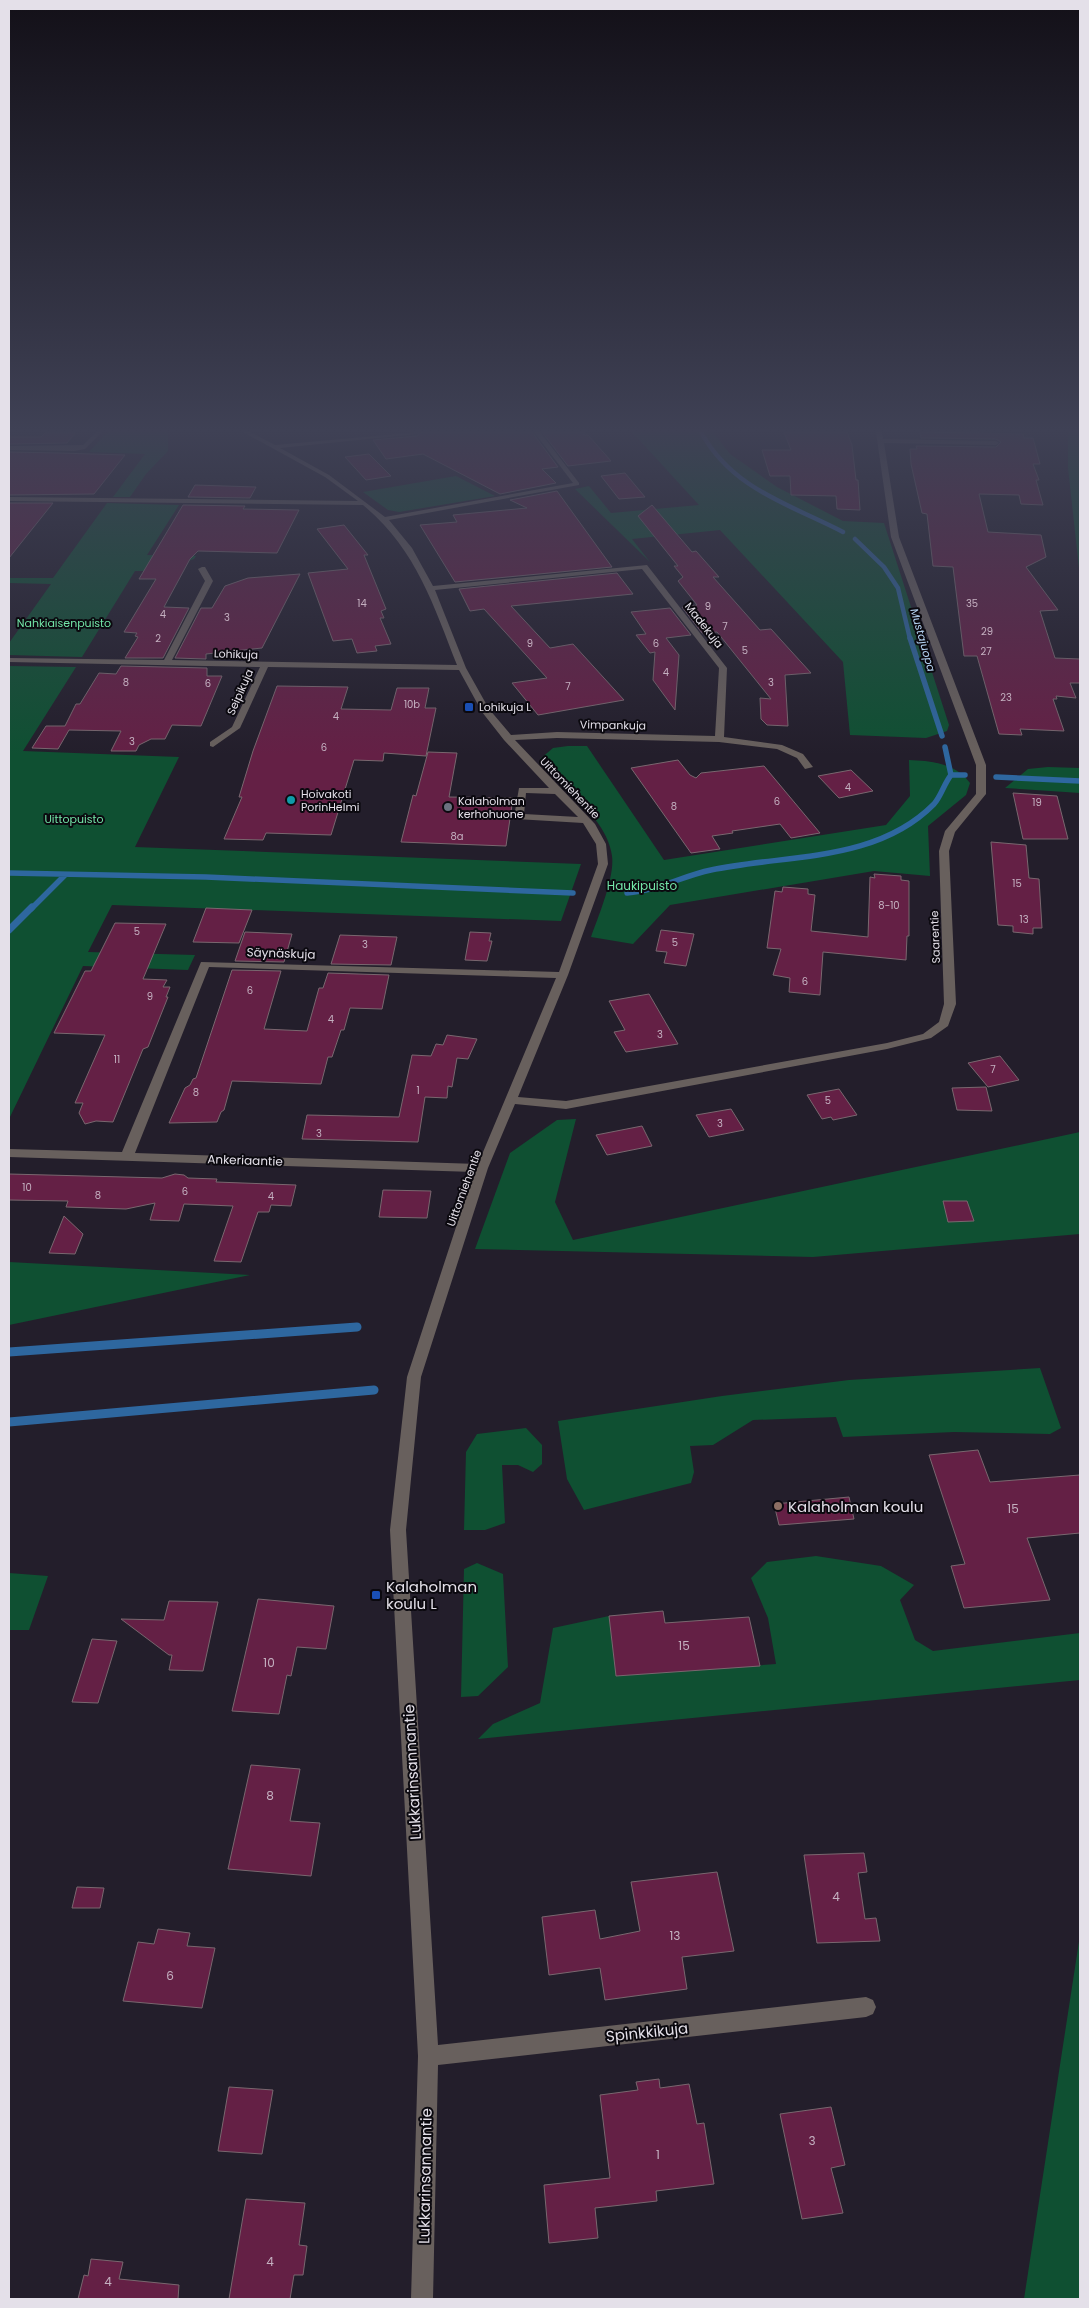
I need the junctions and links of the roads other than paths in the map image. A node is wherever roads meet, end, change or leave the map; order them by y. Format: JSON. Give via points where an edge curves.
{"nodes":[{"id":1,"x":401,"y":540,"type":"edge"},
{"id":2,"x":896,"y":540,"type":"edge"},
{"id":3,"x":202,"y":569,"type":"dead end"},
{"id":4,"x":431,"y":588,"type":"junction"},
{"id":5,"x":9,"y":660,"type":"edge"},
{"id":6,"x":166,"y":664,"type":"junction"},
{"id":7,"x":264,"y":666,"type":"junction"},
{"id":8,"x":462,"y":668,"type":"junction"},
{"id":9,"x":507,"y":738,"type":"junction"},
{"id":10,"x":719,"y":739,"type":"junction"},
{"id":11,"x":213,"y":744,"type":"dead end"},
{"id":12,"x":808,"y":766,"type":"dead end"},
{"id":13,"x":558,"y":791,"type":"junction"},
{"id":14,"x":586,"y":820,"type":"junction"},
{"id":15,"x":563,"y":975,"type":"junction"},
{"id":16,"x":510,"y":1100,"type":"junction"},
{"id":17,"x":9,"y":1153,"type":"edge"},
{"id":18,"x":127,"y":1156,"type":"junction"},
{"id":19,"x":482,"y":1168,"type":"junction"},
{"id":20,"x":454,"y":1250,"type":"joint"},
{"id":21,"x":866,"y":2007,"type":"dead end"},
{"id":22,"x":428,"y":2056,"type":"junction"},
{"id":23,"x":422,"y":2299,"type":"edge"}],
"edges":[{"from":1,"to":4,"type":"street","name":"Uittomiehentie"},
{"from":2,"to":16,"type":"street","name":"Saarentie","via":[[981,765],[981,794],[950,832],[944,851],[950,1004],[944,1024],[927,1036],[887,1046],[566,1105]]},
{"from":3,"to":6,"type":"street","via":[[209,581]]},
{"from":4,"to":8,"type":"street","name":"Uittomiehentie"},
{"from":4,"to":10,"type":"street","name":"Madekuja","via":[[644,566],[723,668]]},
{"from":5,"to":6,"type":"street","name":"Lohikuja"},
{"from":6,"to":7,"type":"street","name":"Lohikuja"},
{"from":7,"to":8,"type":"street","name":"Lohikuja"},
{"from":7,"to":11,"type":"street","name":"Seipikuja","via":[[236,728]]},
{"from":8,"to":9,"type":"street","name":"Uittomiehentie","via":[[485,710]]},
{"from":9,"to":10,"type":"street","name":"Vimpankuja","via":[[557,735]]},
{"from":9,"to":13,"type":"street","name":"Uittomiehentie"},
{"from":10,"to":12,"type":"street","name":"Vimpankuja","via":[[779,748],[800,756]]},
{"from":13,"to":14,"type":"street","name":"Uittomiehentie"},
{"from":13,"to":14,"type":"street","via":[[522,790],[519,817]]},
{"from":14,"to":15,"type":"street","name":"Uittomiehentie","via":[[601,844],[603,864]]},
{"from":15,"to":16,"type":"street","name":"Uittomiehentie"},
{"from":15,"to":18,"type":"street","name":"Säynäskuja","via":[[205,964]]},
{"from":16,"to":19,"type":"street","name":"Uittomiehentie"},
{"from":17,"to":18,"type":"street","name":"Ankeriaantie"},
{"from":18,"to":19,"type":"street","name":"Ankeriaantie"},
{"from":19,"to":20,"type":"street","name":"Uittomiehentie"},
{"from":20,"to":22,"type":"street","name":"Lukkarinsannantie","via":[[414,1377],[398,1530]]},
{"from":21,"to":22,"type":"street","name":"Spinkkikuja"},
{"from":22,"to":23,"type":"street","name":"Lukkarinsannantie"}]}
